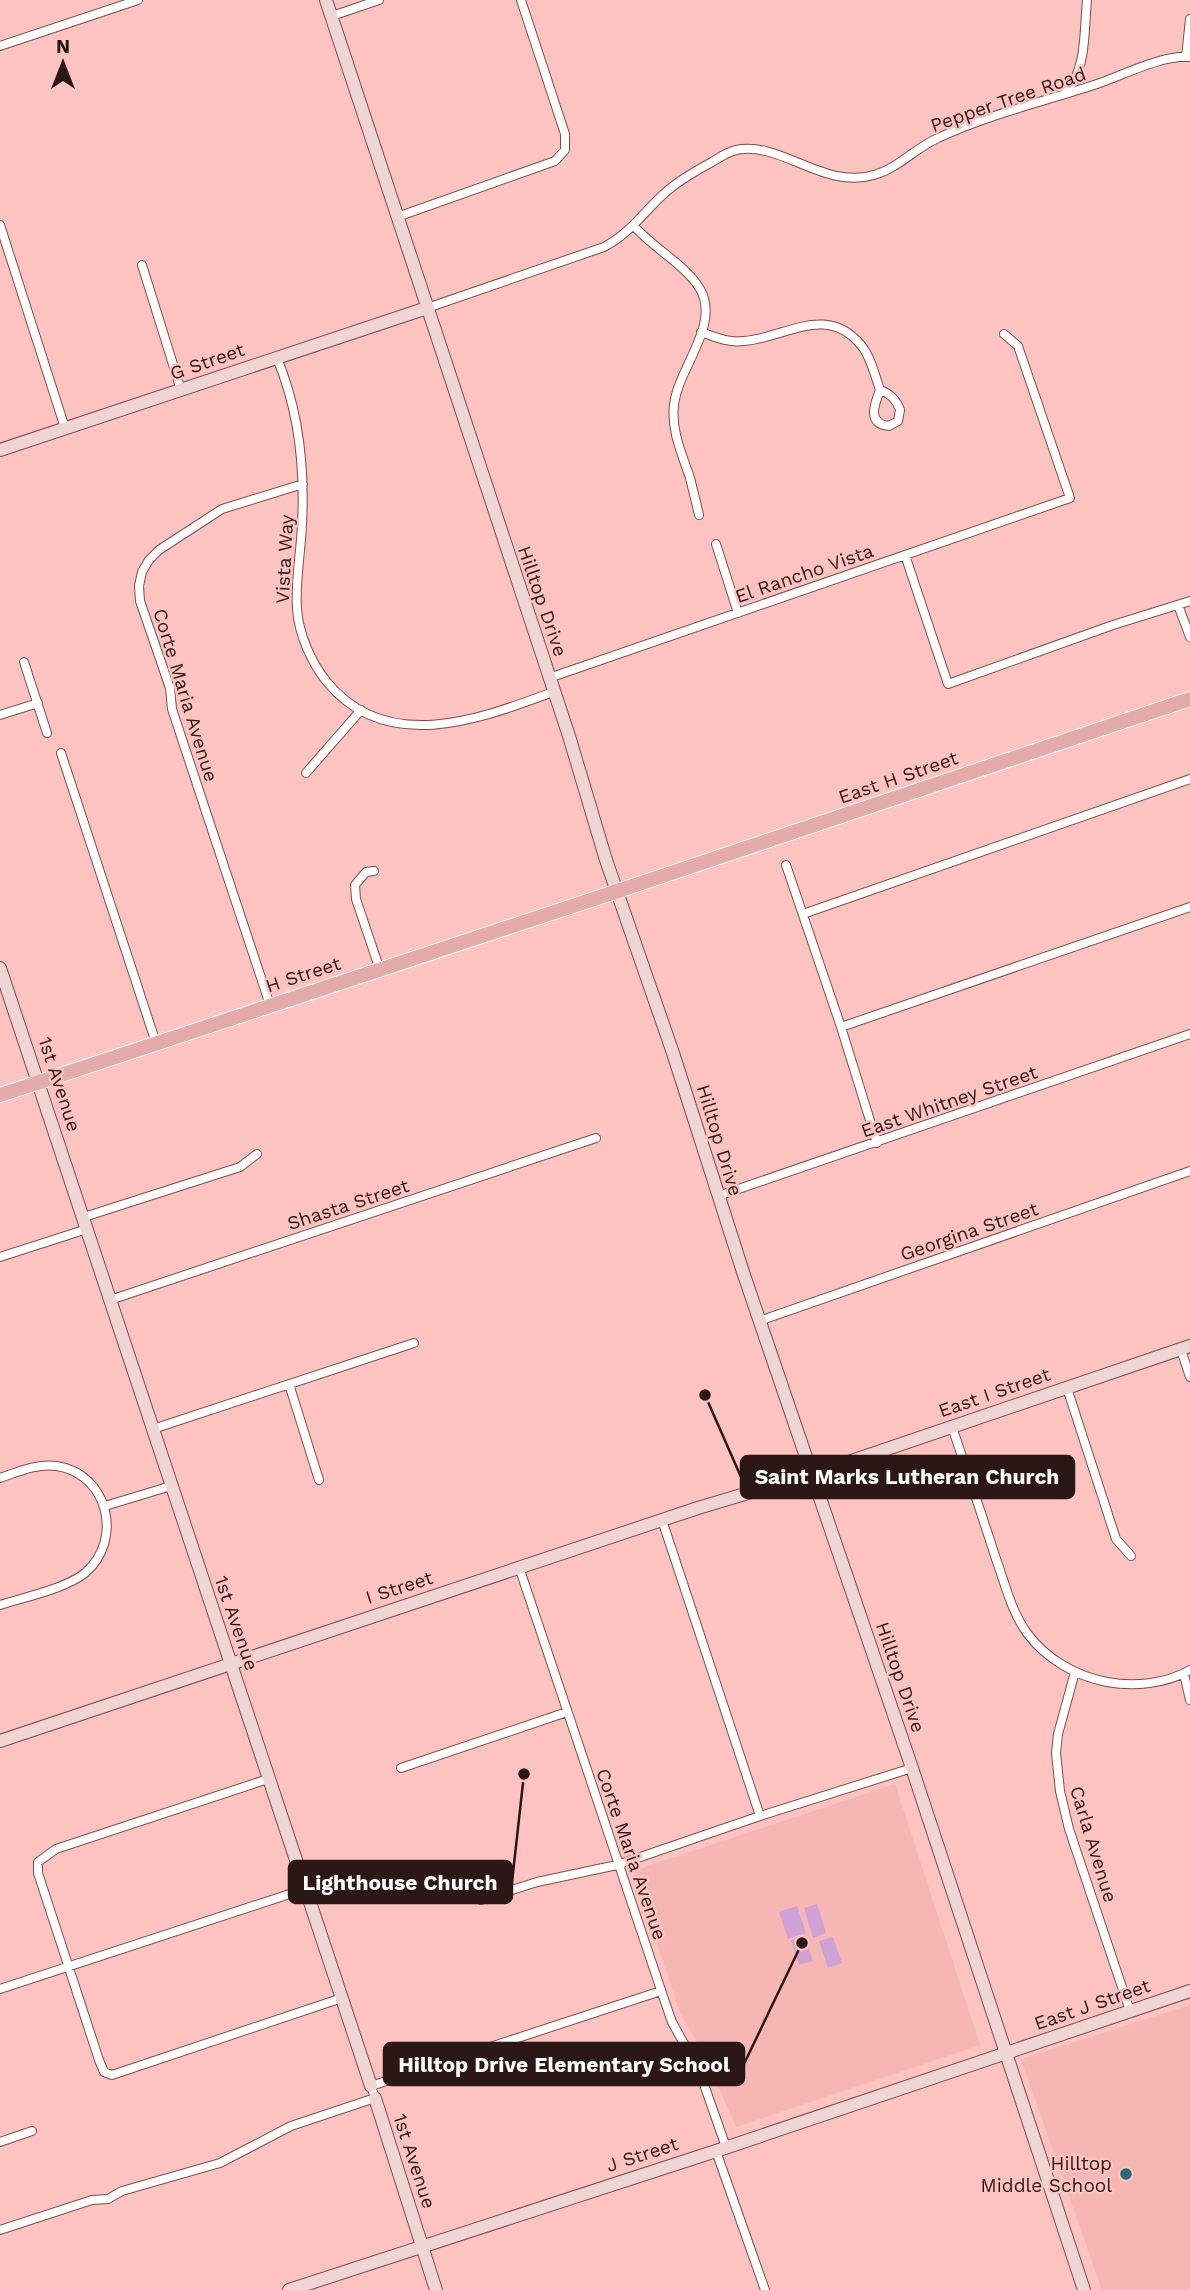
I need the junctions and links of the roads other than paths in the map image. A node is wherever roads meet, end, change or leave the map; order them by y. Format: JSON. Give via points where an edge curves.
{"nodes":[{"id":1,"x":137,"y":0,"type":"edge"},
{"id":2,"x":326,"y":0,"type":"edge"},
{"id":3,"x":379,"y":0,"type":"edge"},
{"id":4,"x":521,"y":0,"type":"edge"},
{"id":5,"x":1087,"y":0,"type":"edge"},
{"id":6,"x":332,"y":16,"type":"junction"},
{"id":7,"x":1190,"y":19,"type":"edge"},
{"id":8,"x":0,"y":47,"type":"edge"},
{"id":9,"x":1188,"y":57,"type":"edge"},
{"id":10,"x":1063,"y":95,"type":"junction"},
{"id":11,"x":397,"y":217,"type":"junction"},
{"id":12,"x":0,"y":225,"type":"edge"},
{"id":13,"x":634,"y":226,"type":"junction"},
{"id":14,"x":142,"y":265,"type":"dead end"},
{"id":15,"x":427,"y":308,"type":"junction"},
{"id":16,"x":701,"y":332,"type":"junction"},
{"id":17,"x":1004,"y":334,"type":"dead end"},
{"id":18,"x":277,"y":358,"type":"junction"},
{"id":19,"x":181,"y":390,"type":"junction"},
{"id":20,"x":880,"y":390,"type":"dead end"},
{"id":21,"x":65,"y":429,"type":"junction"},
{"id":22,"x":0,"y":450,"type":"edge"},
{"id":23,"x":303,"y":484,"type":"junction"},
{"id":24,"x":699,"y":514,"type":"dead end"},
{"id":25,"x":716,"y":544,"type":"dead end"},
{"id":26,"x":905,"y":555,"type":"junction"},
{"id":27,"x":1190,"y":601,"type":"edge"},
{"id":28,"x":1178,"y":605,"type":"junction"},
{"id":29,"x":738,"y":613,"type":"junction"},
{"id":30,"x":1190,"y":637,"type":"edge"},
{"id":31,"x":24,"y":663,"type":"dead end"},
{"id":32,"x":549,"y":678,"type":"junction"},
{"id":33,"x":553,"y":692,"type":"junction"},
{"id":34,"x":1190,"y":699,"type":"edge"},
{"id":35,"x":38,"y":703,"type":"junction"},
{"id":36,"x":361,"y":710,"type":"junction"},
{"id":37,"x":0,"y":715,"type":"edge"},
{"id":38,"x":47,"y":733,"type":"dead end"},
{"id":39,"x":61,"y":753,"type":"dead end"},
{"id":40,"x":306,"y":773,"type":"dead end"},
{"id":41,"x":1190,"y":779,"type":"edge"},
{"id":42,"x":786,"y":865,"type":"dead end"},
{"id":43,"x":374,"y":870,"type":"dead end"},
{"id":44,"x":618,"y":891,"type":"junction"},
{"id":45,"x":1190,"y":907,"type":"edge"},
{"id":46,"x":803,"y":914,"type":"junction"},
{"id":47,"x":0,"y":968,"type":"edge"},
{"id":48,"x":380,"y":970,"type":"junction"},
{"id":49,"x":270,"y":1005,"type":"junction"},
{"id":50,"x":841,"y":1027,"type":"junction"},
{"id":51,"x":1190,"y":1034,"type":"edge"},
{"id":52,"x":156,"y":1042,"type":"junction"},
{"id":53,"x":38,"y":1082,"type":"junction"},
{"id":54,"x":0,"y":1095,"type":"edge"},
{"id":55,"x":596,"y":1138,"type":"dead end"},
{"id":56,"x":877,"y":1143,"type":"junction"},
{"id":57,"x":257,"y":1154,"type":"dead end"},
{"id":58,"x":1190,"y":1171,"type":"edge"},
{"id":59,"x":718,"y":1196,"type":"junction"},
{"id":60,"x":85,"y":1223,"type":"junction"},
{"id":61,"x":0,"y":1257,"type":"edge"},
{"id":62,"x":110,"y":1300,"type":"junction"},
{"id":63,"x":759,"y":1321,"type":"junction"},
{"id":64,"x":414,"y":1343,"type":"dead end"},
{"id":65,"x":1185,"y":1348,"type":"edge"},
{"id":66,"x":1190,"y":1377,"type":"edge"},
{"id":67,"x":289,"y":1384,"type":"junction"},
{"id":68,"x":1067,"y":1388,"type":"junction"},
{"id":69,"x":952,"y":1427,"type":"junction"},
{"id":70,"x":153,"y":1429,"type":"junction"},
{"id":71,"x":811,"y":1474,"type":"junction"},
{"id":72,"x":0,"y":1478,"type":"edge"},
{"id":73,"x":319,"y":1480,"type":"dead end"},
{"id":74,"x":171,"y":1486,"type":"junction"},
{"id":75,"x":105,"y":1506,"type":"junction"},
{"id":76,"x":663,"y":1520,"type":"junction"},
{"id":77,"x":1131,"y":1556,"type":"dead end"},
{"id":78,"x":519,"y":1567,"type":"junction"},
{"id":79,"x":0,"y":1605,"type":"edge"},
{"id":80,"x":231,"y":1663,"type":"junction"},
{"id":81,"x":1075,"y":1672,"type":"junction"},
{"id":82,"x":1187,"y":1672,"type":"edge"},
{"id":83,"x":1190,"y":1700,"type":"edge"},
{"id":84,"x":567,"y":1712,"type":"junction"},
{"id":85,"x":0,"y":1741,"type":"edge"},
{"id":86,"x":401,"y":1768,"type":"dead end"},
{"id":87,"x":912,"y":1768,"type":"junction"},
{"id":88,"x":268,"y":1779,"type":"junction"},
{"id":89,"x":760,"y":1816,"type":"junction"},
{"id":90,"x":617,"y":1866,"type":"junction"},
{"id":91,"x":305,"y":1889,"type":"junction"},
{"id":92,"x":481,"y":1900,"type":"dead end"},
{"id":93,"x":69,"y":1967,"type":"junction"},
{"id":94,"x":0,"y":1989,"type":"edge"},
{"id":95,"x":661,"y":1991,"type":"junction"},
{"id":96,"x":1190,"y":1991,"type":"edge"},
{"id":97,"x":342,"y":1998,"type":"junction"},
{"id":98,"x":1130,"y":2011,"type":"junction"},
{"id":99,"x":1006,"y":2054,"type":"junction"},
{"id":100,"x":373,"y":2092,"type":"junction"},
{"id":101,"x":32,"y":2131,"type":"dead end"},
{"id":102,"x":0,"y":2142,"type":"edge"},
{"id":103,"x":721,"y":2149,"type":"junction"},
{"id":104,"x":0,"y":2230,"type":"edge"},
{"id":105,"x":422,"y":2245,"type":"junction"},
{"id":106,"x":289,"y":2290,"type":"edge"},
{"id":107,"x":436,"y":2290,"type":"edge"},
{"id":108,"x":765,"y":2290,"type":"edge"},
{"id":109,"x":1084,"y":2290,"type":"edge"}],
"edges":[{"from":1,"to":8,"type":"street"},
{"from":2,"to":6,"type":"street","name":"Hilltop Drive"},
{"from":3,"to":6,"type":"street"},
{"from":4,"to":11,"type":"street","via":[[565,134],[565,150],[555,161]]},
{"from":5,"to":10,"type":"street","via":[[1079,72]]},
{"from":6,"to":11,"type":"street","name":"Hilltop Drive"},
{"from":7,"to":9,"type":"street"},
{"from":9,"to":10,"type":"street","name":"Pepper Tree Road"},
{"from":10,"to":13,"type":"street","name":"Pepper Tree Road","via":[[946,134],[870,176],[830,175],[758,150],[735,150],[668,190]]},
{"from":11,"to":15,"type":"street","name":"Hilltop Drive"},
{"from":12,"to":21,"type":"street"},
{"from":13,"to":15,"type":"street","name":"Pepper Tree Road","via":[[604,247]]},
{"from":13,"to":16,"type":"street","via":[[700,288],[707,314]]},
{"from":14,"to":19,"type":"street"},
{"from":15,"to":18,"type":"street","name":"G Street"},
{"from":15,"to":32,"type":"street","name":"Hilltop Drive"},
{"from":16,"to":20,"type":"street","via":[[745,341],[809,324],[829,326],[861,345]]},
{"from":16,"to":24,"type":"street","via":[[674,405],[674,430]]},
{"from":17,"to":26,"type":"street","name":"El Rancho Vista","via":[[1018,346],[1070,498]]},
{"from":18,"to":19,"type":"street","name":"G Street"},
{"from":18,"to":23,"type":"street","name":"Vista Way","via":[[296,416]]},
{"from":19,"to":21,"type":"street","name":"G Street"},
{"from":21,"to":22,"type":"street","name":"G Street"},
{"from":23,"to":36,"type":"street","name":"Vista Way","via":[[299,622],[320,673]]},
{"from":23,"to":49,"type":"street","name":"Corte Maria Avenue","via":[[222,509],[154,554],[139,586],[170,688],[172,709]]},
{"from":25,"to":29,"type":"street"},
{"from":26,"to":28,"type":"street","via":[[948,684]]},
{"from":26,"to":29,"type":"street","name":"El Rancho Vista"},
{"from":27,"to":28,"type":"street"},
{"from":28,"to":30,"type":"street"},
{"from":29,"to":32,"type":"street","name":"El Rancho Vista"},
{"from":31,"to":35,"type":"street"},
{"from":32,"to":33,"type":"street","name":"Hilltop Drive"},
{"from":33,"to":36,"type":"street","name":"Vista Way","via":[[439,725],[396,724]]},
{"from":33,"to":44,"type":"street","name":"Hilltop Drive"},
{"from":34,"to":44,"type":"main road","name":"East H Street"},
{"from":35,"to":37,"type":"street"},
{"from":35,"to":38,"type":"street"},
{"from":36,"to":40,"type":"street"},
{"from":39,"to":52,"type":"street"},
{"from":41,"to":46,"type":"street"},
{"from":42,"to":46,"type":"street"},
{"from":43,"to":48,"type":"street","via":[[355,885]]},
{"from":44,"to":48,"type":"main road","name":"H Street"},
{"from":44,"to":59,"type":"street","name":"Hilltop Drive"},
{"from":45,"to":50,"type":"street"},
{"from":46,"to":50,"type":"street"},
{"from":47,"to":53,"type":"street","name":"1st Avenue"},
{"from":48,"to":49,"type":"main road","name":"H Street"},
{"from":49,"to":52,"type":"main road","name":"H Street"},
{"from":50,"to":56,"type":"street"},
{"from":51,"to":56,"type":"street","name":"East Whitney Street"},
{"from":52,"to":53,"type":"main road","name":"H Street"},
{"from":53,"to":54,"type":"main road","name":"H Street"},
{"from":53,"to":60,"type":"street","name":"1st Avenue"},
{"from":55,"to":62,"type":"street","name":"Shasta Street"},
{"from":56,"to":59,"type":"street","name":"East Whitney Street"},
{"from":57,"to":60,"type":"street","via":[[240,1167]]},
{"from":58,"to":63,"type":"street","name":"Georgina Street"},
{"from":59,"to":63,"type":"street","name":"Hilltop Drive"},
{"from":60,"to":61,"type":"street"},
{"from":60,"to":62,"type":"street","name":"1st Avenue"},
{"from":62,"to":70,"type":"street","name":"1st Avenue"},
{"from":63,"to":71,"type":"street","name":"Hilltop Drive"},
{"from":64,"to":67,"type":"street"},
{"from":65,"to":66,"type":"street"},
{"from":65,"to":68,"type":"street","name":"East I Street"},
{"from":67,"to":70,"type":"street"},
{"from":67,"to":73,"type":"street"},
{"from":68,"to":69,"type":"street","name":"East I Street"},
{"from":68,"to":77,"type":"street","via":[[1116,1539]]},
{"from":69,"to":71,"type":"street","name":"East I Street"},
{"from":69,"to":81,"type":"street","via":[[1016,1615],[1040,1647]]},
{"from":70,"to":74,"type":"street","name":"1st Avenue"},
{"from":71,"to":76,"type":"street","name":"I Street"},
{"from":71,"to":87,"type":"street","name":"Hilltop Drive"},
{"from":72,"to":75,"type":"street","via":[[41,1466],[60,1467],[91,1483]]},
{"from":74,"to":75,"type":"street"},
{"from":74,"to":80,"type":"street","name":"1st Avenue"},
{"from":75,"to":79,"type":"street","via":[[106,1535],[91,1567],[71,1582]]},
{"from":76,"to":78,"type":"street","name":"I Street"},
{"from":76,"to":89,"type":"street"},
{"from":78,"to":80,"type":"street","name":"I Street"},
{"from":78,"to":84,"type":"street","name":"Corte Maria Avenue"},
{"from":80,"to":85,"type":"street","name":"I Street"},
{"from":80,"to":88,"type":"street","name":"1st Avenue"},
{"from":81,"to":82,"type":"street","via":[[1102,1681],[1136,1684]]},
{"from":81,"to":98,"type":"street","name":"Carla Avenue","via":[[1058,1734],[1059,1788]]},
{"from":82,"to":83,"type":"street"},
{"from":84,"to":86,"type":"street"},
{"from":84,"to":90,"type":"street","name":"Corte Maria Avenue"},
{"from":87,"to":89,"type":"street"},
{"from":87,"to":99,"type":"street","name":"Hilltop Drive"},
{"from":88,"to":91,"type":"street","name":"1st Avenue"},
{"from":88,"to":93,"type":"street","via":[[56,1849],[38,1862]]},
{"from":89,"to":90,"type":"street"},
{"from":90,"to":92,"type":"street","via":[[547,1879]]},
{"from":90,"to":95,"type":"street","name":"Corte Maria Avenue"},
{"from":91,"to":93,"type":"street"},
{"from":91,"to":97,"type":"street","name":"1st Avenue"},
{"from":93,"to":94,"type":"street"},
{"from":93,"to":97,"type":"street","via":[[104,2072],[113,2075]]},
{"from":95,"to":100,"type":"street"},
{"from":95,"to":103,"type":"street","name":"Corte Maria Avenue","via":[[699,2073]]},
{"from":96,"to":98,"type":"street","name":"East J Street"},
{"from":97,"to":100,"type":"street","name":"1st Avenue"},
{"from":98,"to":99,"type":"street","name":"East J Street"},
{"from":99,"to":103,"type":"street","name":"J Street"},
{"from":99,"to":109,"type":"street","name":"Hilltop Drive"},
{"from":100,"to":104,"type":"street","via":[[291,2126],[220,2163]]},
{"from":100,"to":105,"type":"street","name":"1st Avenue"},
{"from":101,"to":102,"type":"street"},
{"from":103,"to":105,"type":"street","name":"J Street"},
{"from":103,"to":108,"type":"street","name":"Corte Maria Avenue"},
{"from":105,"to":106,"type":"street","name":"J Street"},
{"from":105,"to":107,"type":"street","name":"1st Avenue"}]}
